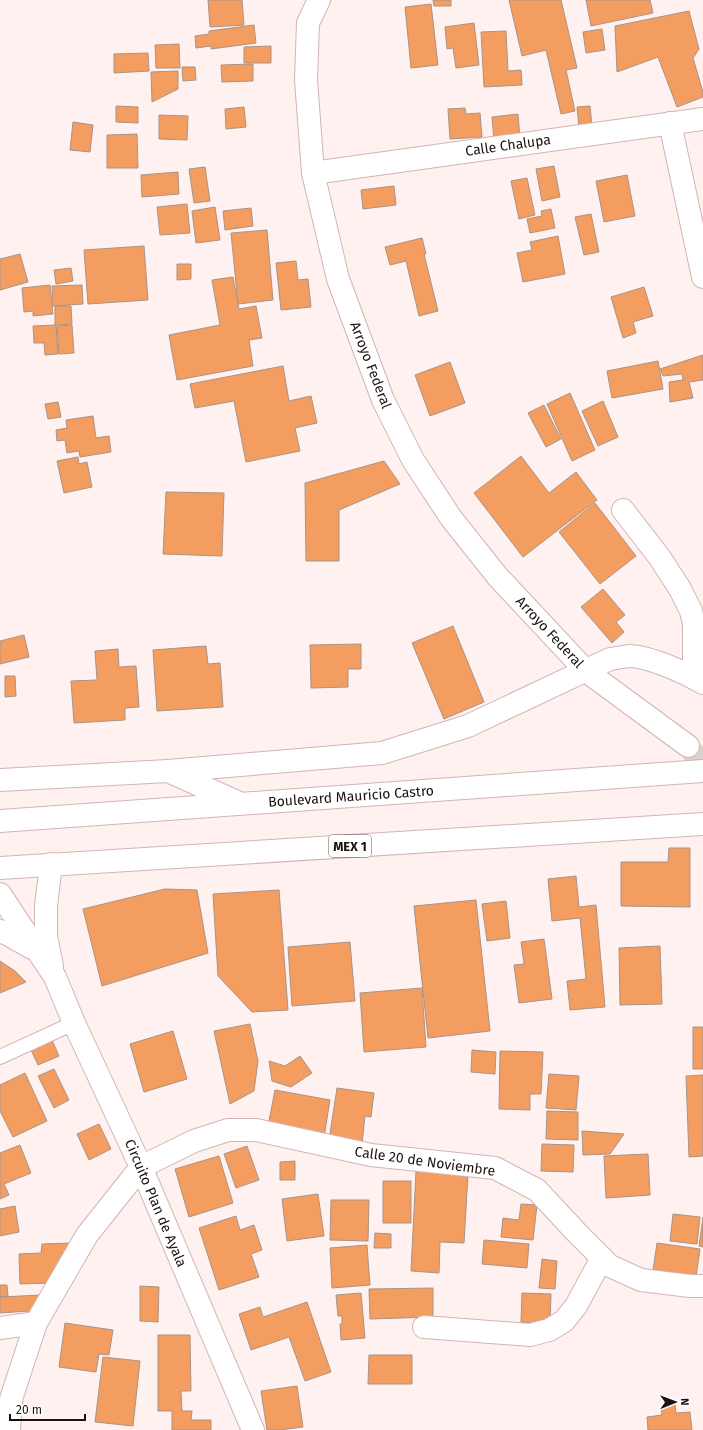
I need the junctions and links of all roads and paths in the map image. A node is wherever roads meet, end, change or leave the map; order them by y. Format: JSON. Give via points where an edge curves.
{"nodes":[{"id":1,"x":319,"y":0,"type":"edge"},
{"id":2,"x":703,"y":119,"type":"edge"},
{"id":3,"x":670,"y":123,"type":"junction"},
{"id":4,"x":313,"y":173,"type":"junction"},
{"id":5,"x":703,"y":277,"type":"edge"},
{"id":6,"x":623,"y":510,"type":"dead end"},
{"id":7,"x":699,"y":621,"type":"edge"},
{"id":8,"x":586,"y":671,"type":"junction"},
{"id":9,"x":698,"y":681,"type":"edge"},
{"id":10,"x":688,"y":746,"type":"tunnel mouth"},
{"id":11,"x":168,"y":771,"type":"junction"},
{"id":12,"x":703,"y":771,"type":"edge"},
{"id":13,"x":0,"y":780,"type":"edge"},
{"id":14,"x":240,"y":804,"type":"junction"},
{"id":15,"x":0,"y":821,"type":"edge"},
{"id":16,"x":703,"y":824,"type":"edge"},
{"id":17,"x":51,"y":864,"type":"junction"},
{"id":18,"x":0,"y":868,"type":"edge"},
{"id":19,"x":0,"y":894,"type":"edge"},
{"id":20,"x":0,"y":931,"type":"edge"},
{"id":21,"x":38,"y":952,"type":"junction"},
{"id":22,"x":55,"y":977,"type":"junction"},
{"id":23,"x":74,"y":1023,"type":"junction"},
{"id":24,"x":0,"y":1057,"type":"edge"},
{"id":25,"x":141,"y":1167,"type":"junction"},
{"id":26,"x":602,"y":1258,"type":"junction"},
{"id":27,"x":703,"y":1286,"type":"edge"},
{"id":28,"x":36,"y":1323,"type":"junction"},
{"id":29,"x":424,"y":1327,"type":"dead end"},
{"id":30,"x":0,"y":1328,"type":"edge"},
{"id":31,"x":9,"y":1430,"type":"edge"},
{"id":32,"x":253,"y":1430,"type":"edge"}],
"edges":[{"from":1,"to":4,"type":"street","name":"Arroyo Federal","via":[[308,22],[306,80]]},
{"from":2,"to":3,"type":"street","name":"Calle Chalupa"},
{"from":3,"to":4,"type":"street","name":"Calle Chalupa"},
{"from":3,"to":5,"type":"street"},
{"from":4,"to":8,"type":"street","name":"Arroyo Federal","via":[[338,279],[383,400],[413,460],[451,518],[494,571]]},
{"from":6,"to":7,"type":"street","via":[[660,558]]},
{"from":7,"to":9,"type":"street"},
{"from":8,"to":9,"type":"street","via":[[610,659],[630,656],[650,660]]},
{"from":8,"to":10,"type":"street","name":"Arroyo Federal"},
{"from":8,"to":11,"type":"street","via":[[468,726],[382,753]]},
{"from":11,"to":13,"type":"street"},
{"from":11,"to":14,"type":"street"},
{"from":12,"to":14,"type":"street","name":"Boulevard Mauricio Castro"},
{"from":14,"to":15,"type":"street","name":"Boulevard Mauricio Castro"},
{"from":16,"to":17,"type":"street","number":"MEX 1"},
{"from":17,"to":18,"type":"street","number":"MEX 1"},
{"from":17,"to":22,"type":"street","name":"Circuito Plan de Ayala","via":[[46,906],[46,936]]},
{"from":19,"to":21,"type":"street","name":"Circuito Plan de Ayala"},
{"from":20,"to":21,"type":"street"},
{"from":21,"to":22,"type":"street","name":"Circuito Plan de Ayala"},
{"from":22,"to":23,"type":"street","name":"Circuito Plan de Ayala"},
{"from":23,"to":24,"type":"lane"},
{"from":23,"to":25,"type":"street","name":"Circuito Plan de Ayala"},
{"from":25,"to":26,"type":"street","name":"Calle 20 de Noviembre","via":[[194,1142],[228,1130],[256,1130],[371,1155],[495,1168],[537,1190]]},
{"from":25,"to":28,"type":"street","via":[[87,1235]]},
{"from":25,"to":32,"type":"street","name":"Circuito Plan de Ayala"},
{"from":26,"to":27,"type":"street","name":"Calle 20 de Noviembre","via":[[610,1266],[641,1280]]},
{"from":26,"to":29,"type":"street","via":[[576,1306],[564,1321],[549,1330],[530,1335]]},
{"from":28,"to":30,"type":"street"},
{"from":28,"to":31,"type":"street","via":[[11,1400]]}]}
